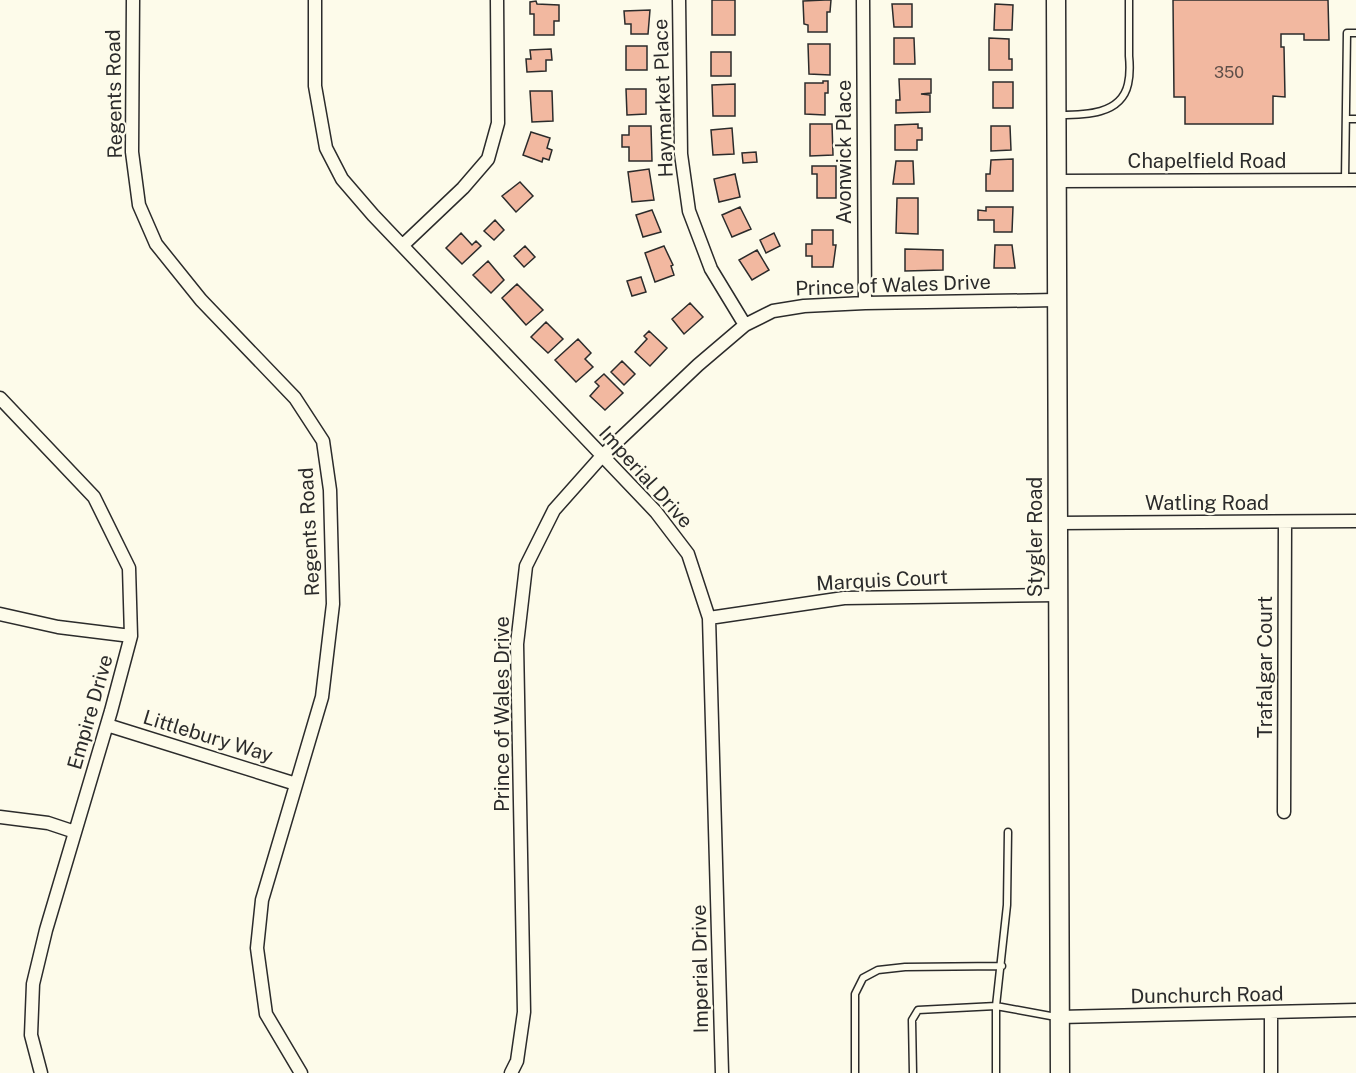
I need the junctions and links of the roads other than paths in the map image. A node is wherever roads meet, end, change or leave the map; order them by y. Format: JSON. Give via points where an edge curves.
{"nodes":[{"id":1,"x":133,"y":0,"type":"edge"},
{"id":2,"x":315,"y":0,"type":"edge"},
{"id":3,"x":497,"y":0,"type":"edge"},
{"id":4,"x":680,"y":0,"type":"edge"},
{"id":5,"x":863,"y":0,"type":"edge"},
{"id":6,"x":1056,"y":0,"type":"edge"},
{"id":7,"x":1129,"y":0,"type":"edge"},
{"id":8,"x":1356,"y":33,"type":"edge"},
{"id":9,"x":1057,"y":115,"type":"junction"},
{"id":10,"x":1346,"y":119,"type":"junction"},
{"id":11,"x":1356,"y":119,"type":"edge"},
{"id":12,"x":1350,"y":180,"type":"edge"},
{"id":13,"x":1057,"y":181,"type":"junction"},
{"id":14,"x":403,"y":245,"type":"junction"},
{"id":15,"x":1056,"y":300,"type":"junction"},
{"id":16,"x":865,"y":303,"type":"junction"},
{"id":17,"x":745,"y":325,"type":"junction"},
{"id":18,"x":0,"y":398,"type":"edge"},
{"id":19,"x":602,"y":456,"type":"junction"},
{"id":20,"x":1356,"y":521,"type":"edge"},
{"id":21,"x":1285,"y":522,"type":"junction"},
{"id":22,"x":1057,"y":523,"type":"junction"},
{"id":23,"x":1057,"y":595,"type":"junction"},
{"id":24,"x":0,"y":614,"type":"edge"},
{"id":25,"x":709,"y":618,"type":"junction"},
{"id":26,"x":131,"y":636,"type":"junction"},
{"id":27,"x":107,"y":725,"type":"junction"},
{"id":28,"x":296,"y":784,"type":"junction"},
{"id":29,"x":1284,"y":812,"type":"dead end"},
{"id":30,"x":0,"y":817,"type":"edge"},
{"id":31,"x":75,"y":832,"type":"junction"},
{"id":32,"x":1008,"y":832,"type":"dead end"},
{"id":33,"x":1002,"y":966,"type":"junction"},
{"id":34,"x":996,"y":1006,"type":"junction"},
{"id":35,"x":1356,"y":1011,"type":"edge"},
{"id":36,"x":1271,"y":1013,"type":"junction"},
{"id":37,"x":1060,"y":1017,"type":"junction"},
{"id":38,"x":41,"y":1073,"type":"edge"},
{"id":39,"x":301,"y":1073,"type":"edge"},
{"id":40,"x":511,"y":1073,"type":"edge"},
{"id":41,"x":722,"y":1073,"type":"edge"},
{"id":42,"x":855,"y":1073,"type":"edge"},
{"id":43,"x":913,"y":1073,"type":"edge"},
{"id":44,"x":996,"y":1073,"type":"edge"},
{"id":45,"x":1060,"y":1073,"type":"edge"},
{"id":46,"x":1271,"y":1073,"type":"edge"}],
"edges":[{"from":1,"to":28,"type":"street","name":"Regents Road","via":[[132,152],[139,206],[156,244],[201,300],[295,398],[323,441],[330,490],[333,604],[322,697]]},
{"from":2,"to":14,"type":"street","name":"Imperial Drive","via":[[315,86],[326,148],[342,179]]},
{"from":3,"to":14,"type":"street","via":[[498,123],[488,159]]},
{"from":4,"to":17,"type":"street","name":"Haymarket Place","via":[[681,154],[689,211],[711,269]]},
{"from":5,"to":16,"type":"street","name":"Avonwick Place"},
{"from":6,"to":9,"type":"main road","name":"Stygler Road"},
{"from":7,"to":9,"type":"lane","via":[[1130,74],[1123,96],[1105,110]]},
{"from":8,"to":10,"type":"lane","via":[[1347,33]]},
{"from":9,"to":13,"type":"main road","name":"Stygler Road"},
{"from":10,"to":11,"type":"lane"},
{"from":10,"to":12,"type":"lane"},
{"from":12,"to":13,"type":"street","name":"Chapelfield Road"},
{"from":13,"to":15,"type":"main road","name":"Stygler Road"},
{"from":14,"to":19,"type":"street","name":"Imperial Drive"},
{"from":15,"to":16,"type":"street","name":"Prince of Wales Drive"},
{"from":15,"to":22,"type":"main road","name":"Stygler Road"},
{"from":16,"to":17,"type":"street","name":"Prince of Wales Drive","via":[[773,311]]},
{"from":17,"to":19,"type":"street","name":"Prince of Wales Drive"},
{"from":18,"to":26,"type":"street","name":"Empire Drive","via":[[93,497],[129,568]]},
{"from":19,"to":25,"type":"street","name":"Imperial Drive","via":[[656,512],[688,554]]},
{"from":19,"to":40,"type":"street","name":"Prince of Wales Drive","via":[[554,510],[526,566],[517,644],[524,1012],[517,1060]]},
{"from":20,"to":21,"type":"street","name":"Watling Road"},
{"from":21,"to":22,"type":"street","name":"Watling Road"},
{"from":21,"to":29,"type":"street","name":"Trafalgar Court"},
{"from":22,"to":23,"type":"main road","name":"Stygler Road"},
{"from":23,"to":25,"type":"street","name":"Marquis Court","via":[[844,598]]},
{"from":23,"to":37,"type":"main road","name":"Stygler Road"},
{"from":24,"to":26,"type":"street","via":[[58,627]]},
{"from":25,"to":41,"type":"street","name":"Imperial Drive"},
{"from":26,"to":27,"type":"street","name":"Empire Drive"},
{"from":27,"to":28,"type":"street","name":"Littlebury Way"},
{"from":27,"to":31,"type":"street","name":"Empire Drive"},
{"from":28,"to":39,"type":"street","name":"Regents Road","via":[[262,900],[256,948],[266,1014]]},
{"from":30,"to":31,"type":"street","via":[[48,823]]},
{"from":31,"to":38,"type":"street","name":"Empire Drive","via":[[33,984],[31,1035]]},
{"from":32,"to":33,"type":"lane"},
{"from":33,"to":34,"type":"lane"},
{"from":33,"to":42,"type":"lane","via":[[904,967],[878,970],[863,978],[855,994]]},
{"from":34,"to":37,"type":"lane"},
{"from":34,"to":43,"type":"lane","via":[[918,1010],[912,1020]]},
{"from":34,"to":44,"type":"lane"},
{"from":35,"to":36,"type":"street","name":"Dunchurch Road"},
{"from":36,"to":37,"type":"street","name":"Dunchurch Road"},
{"from":36,"to":46,"type":"street"},
{"from":37,"to":45,"type":"main road","name":"Stygler Road"}]}
